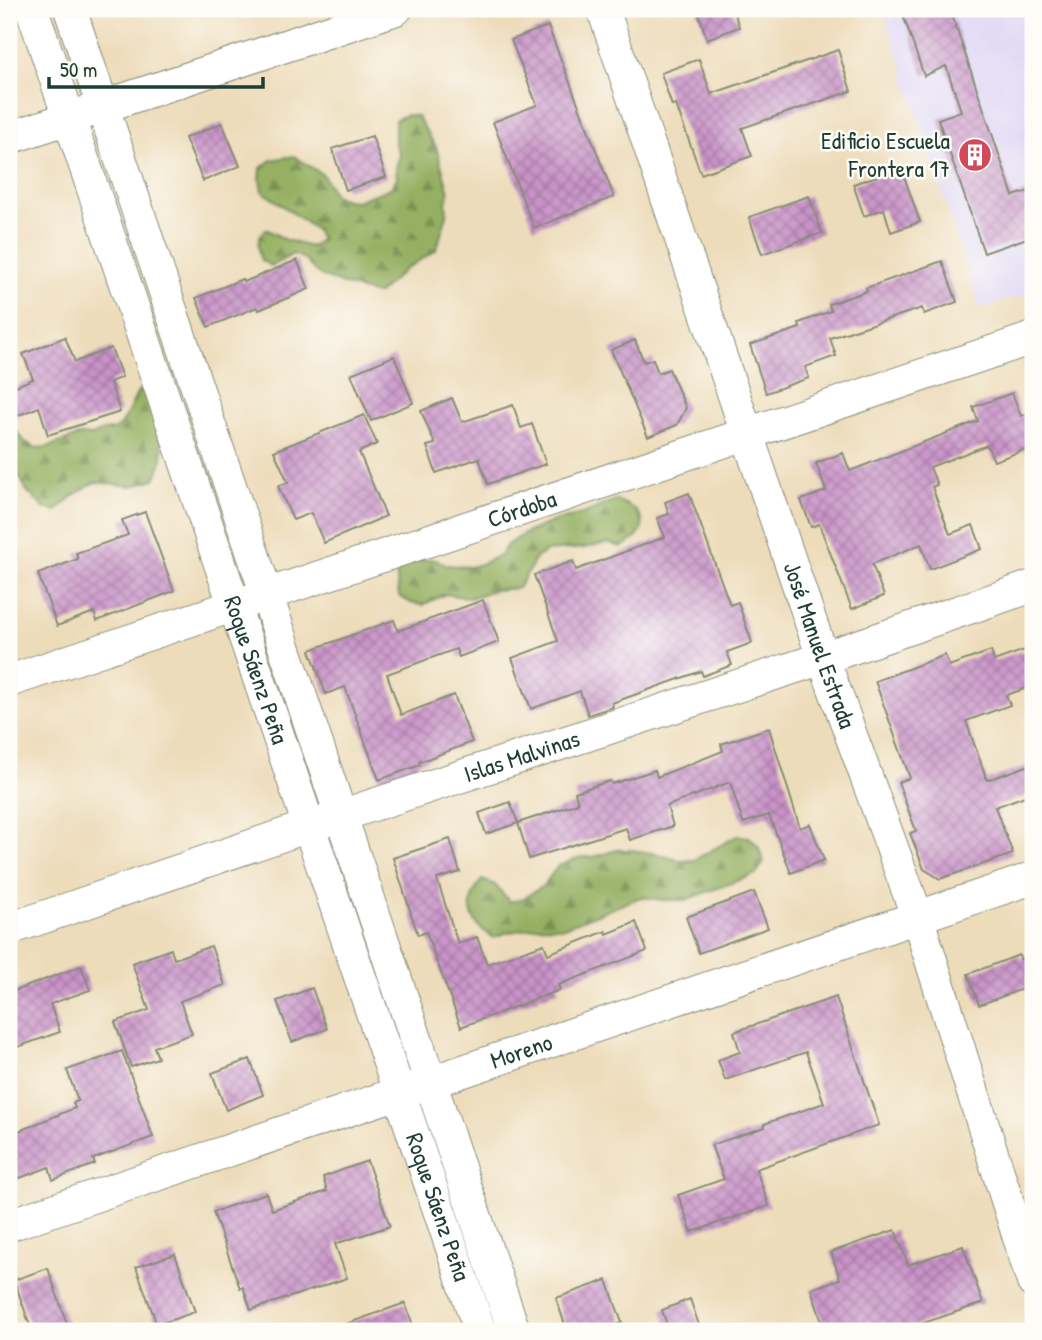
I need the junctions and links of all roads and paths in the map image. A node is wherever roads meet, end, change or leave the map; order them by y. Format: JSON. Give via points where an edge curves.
{"nodes":[{"id":1,"x":32,"y":9,"type":"edge"},
{"id":2,"x":70,"y":9,"type":"edge"},
{"id":3,"x":396,"y":9,"type":"edge"},
{"id":4,"x":603,"y":9,"type":"edge"},
{"id":5,"x":102,"y":106,"type":"junction"},
{"id":6,"x":70,"y":117,"type":"junction"},
{"id":7,"x":9,"y":138,"type":"edge"},
{"id":8,"x":1033,"y":338,"type":"edge"},
{"id":9,"x":748,"y":434,"type":"junction"},
{"id":10,"x":1033,"y":586,"type":"edge"},
{"id":11,"x":267,"y":595,"type":"junction"},
{"id":12,"x":236,"y":606,"type":"junction"},
{"id":13,"x":823,"y":659,"type":"junction"},
{"id":14,"x":9,"y":681,"type":"edge"},
{"id":15,"x":341,"y":816,"type":"junction"},
{"id":16,"x":309,"y":826,"type":"junction"},
{"id":17,"x":1033,"y":878,"type":"edge"},
{"id":18,"x":917,"y":916,"type":"junction"},
{"id":19,"x":9,"y":929,"type":"edge"},
{"id":20,"x":430,"y":1083,"type":"junction"},
{"id":21,"x":400,"y":1093,"type":"junction"},
{"id":22,"x":9,"y":1225,"type":"edge"},
{"id":23,"x":1033,"y":1282,"type":"edge"},
{"id":24,"x":480,"y":1331,"type":"edge"},
{"id":25,"x":514,"y":1331,"type":"edge"}],
"edges":[{"from":1,"to":6,"type":"street","name":"Roque Sáenz Peña"},
{"from":2,"to":5,"type":"street","name":"Roque Sáenz Peña"},
{"from":3,"to":5,"type":"street"},
{"from":4,"to":9,"type":"street","name":"José Manuel Estrada"},
{"from":5,"to":6,"type":"street"},
{"from":5,"to":11,"type":"street","name":"Roque Sáenz Peña"},
{"from":6,"to":7,"type":"street"},
{"from":6,"to":12,"type":"street","name":"Roque Sáenz Peña"},
{"from":8,"to":9,"type":"street","name":"Córdoba"},
{"from":9,"to":11,"type":"street","name":"Córdoba"},
{"from":9,"to":13,"type":"street","name":"José Manuel Estrada"},
{"from":10,"to":13,"type":"street","name":"Islas Malvinas"},
{"from":11,"to":12,"type":"street","name":"Córdoba"},
{"from":11,"to":15,"type":"street","name":"Roque Sáenz Peña"},
{"from":12,"to":14,"type":"street","name":"Córdoba"},
{"from":12,"to":16,"type":"street","name":"Roque Sáenz Peña"},
{"from":13,"to":15,"type":"street","name":"Islas Malvinas"},
{"from":13,"to":18,"type":"street","name":"José Manuel Estrada"},
{"from":15,"to":16,"type":"street","name":"Islas Malvinas"},
{"from":15,"to":20,"type":"street","name":"Roque Sáenz Peña"},
{"from":16,"to":19,"type":"street","name":"Islas Malvinas"},
{"from":16,"to":21,"type":"street","name":"Roque Sáenz Peña"},
{"from":17,"to":18,"type":"street","name":"Moreno"},
{"from":18,"to":20,"type":"street","name":"Moreno"},
{"from":18,"to":23,"type":"street","name":"José Manuel Estrada"},
{"from":20,"to":21,"type":"street","name":"Moreno"},
{"from":20,"to":25,"type":"street","name":"Roque Sáenz Peña"},
{"from":21,"to":22,"type":"street","name":"Moreno"},
{"from":21,"to":24,"type":"street","name":"Roque Sáenz Peña"}]}
